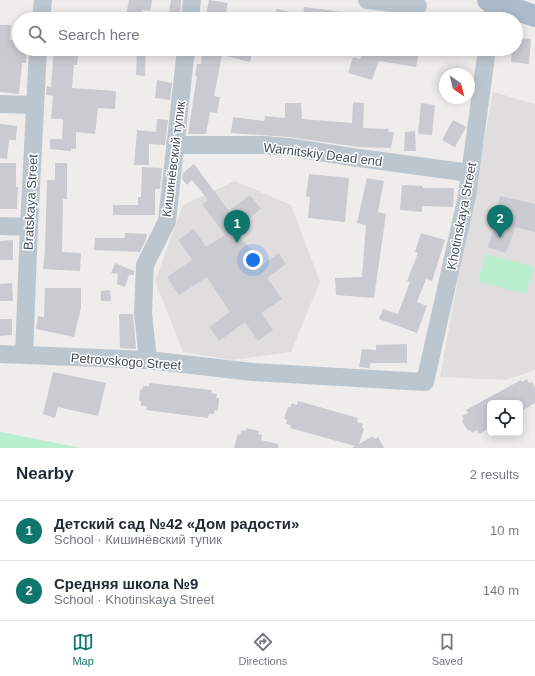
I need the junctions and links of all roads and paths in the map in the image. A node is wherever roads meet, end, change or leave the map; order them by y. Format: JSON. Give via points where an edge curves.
{"nodes":[{"id":1,"x":43,"y":0,"type":"edge"},
{"id":2,"x":192,"y":0,"type":"edge"},
{"id":3,"x":366,"y":0,"type":"edge"},
{"id":4,"x":418,"y":6,"type":"dead end"},
{"id":5,"x":491,"y":7,"type":"edge"},
{"id":6,"x":42,"y":12,"type":"edge"},
{"id":7,"x":191,"y":12,"type":"edge"},
{"id":8,"x":515,"y":12,"type":"edge"},
{"id":9,"x":523,"y":14,"type":"edge"},
{"id":10,"x":535,"y":16,"type":"edge"},
{"id":11,"x":38,"y":56,"type":"edge"},
{"id":12,"x":185,"y":56,"type":"edge"},
{"id":13,"x":486,"y":56,"type":"edge"},
{"id":14,"x":0,"y":104,"type":"edge"},
{"id":15,"x":35,"y":105,"type":"junction"},
{"id":16,"x":175,"y":145,"type":"junction"},
{"id":17,"x":470,"y":173,"type":"junction"},
{"id":18,"x":0,"y":226,"type":"edge"},
{"id":19,"x":29,"y":227,"type":"junction"},
{"id":20,"x":0,"y":354,"type":"edge"},
{"id":21,"x":24,"y":355,"type":"junction"},
{"id":22,"x":148,"y":360,"type":"junction"},
{"id":23,"x":425,"y":382,"type":"joint"}],
"edges":[{"from":1,"to":6,"type":"street"},
{"from":2,"to":7,"type":"street"},
{"from":3,"to":4,"type":"street"},
{"from":5,"to":8,"type":"main road"},
{"from":9,"to":10,"type":"main road"},
{"from":11,"to":15,"type":"street","name":"Bratskaya Street"},
{"from":12,"to":16,"type":"street","name":"Кишинёвский тупик"},
{"from":13,"to":17,"type":"street","name":"Khotinskaya Street"},
{"from":14,"to":15,"type":"street"},
{"from":15,"to":19,"type":"street","name":"Bratskaya Street"},
{"from":16,"to":17,"type":"street","name":"Warnitskiy Dead end","via":[[288,147]]},
{"from":16,"to":22,"type":"street","name":"Кишинёвский тупик","via":[[167,221],[145,265],[143,313]]},
{"from":17,"to":23,"type":"street","name":"Khotinskaya Street"},
{"from":18,"to":19,"type":"street"},
{"from":19,"to":21,"type":"street","name":"Bratskaya Street"},
{"from":20,"to":21,"type":"street","name":"Petrovskogo Street"},
{"from":21,"to":22,"type":"street","name":"Petrovskogo Street"},
{"from":22,"to":23,"type":"street","name":"Petrovskogo Street","via":[[253,372]]}]}
